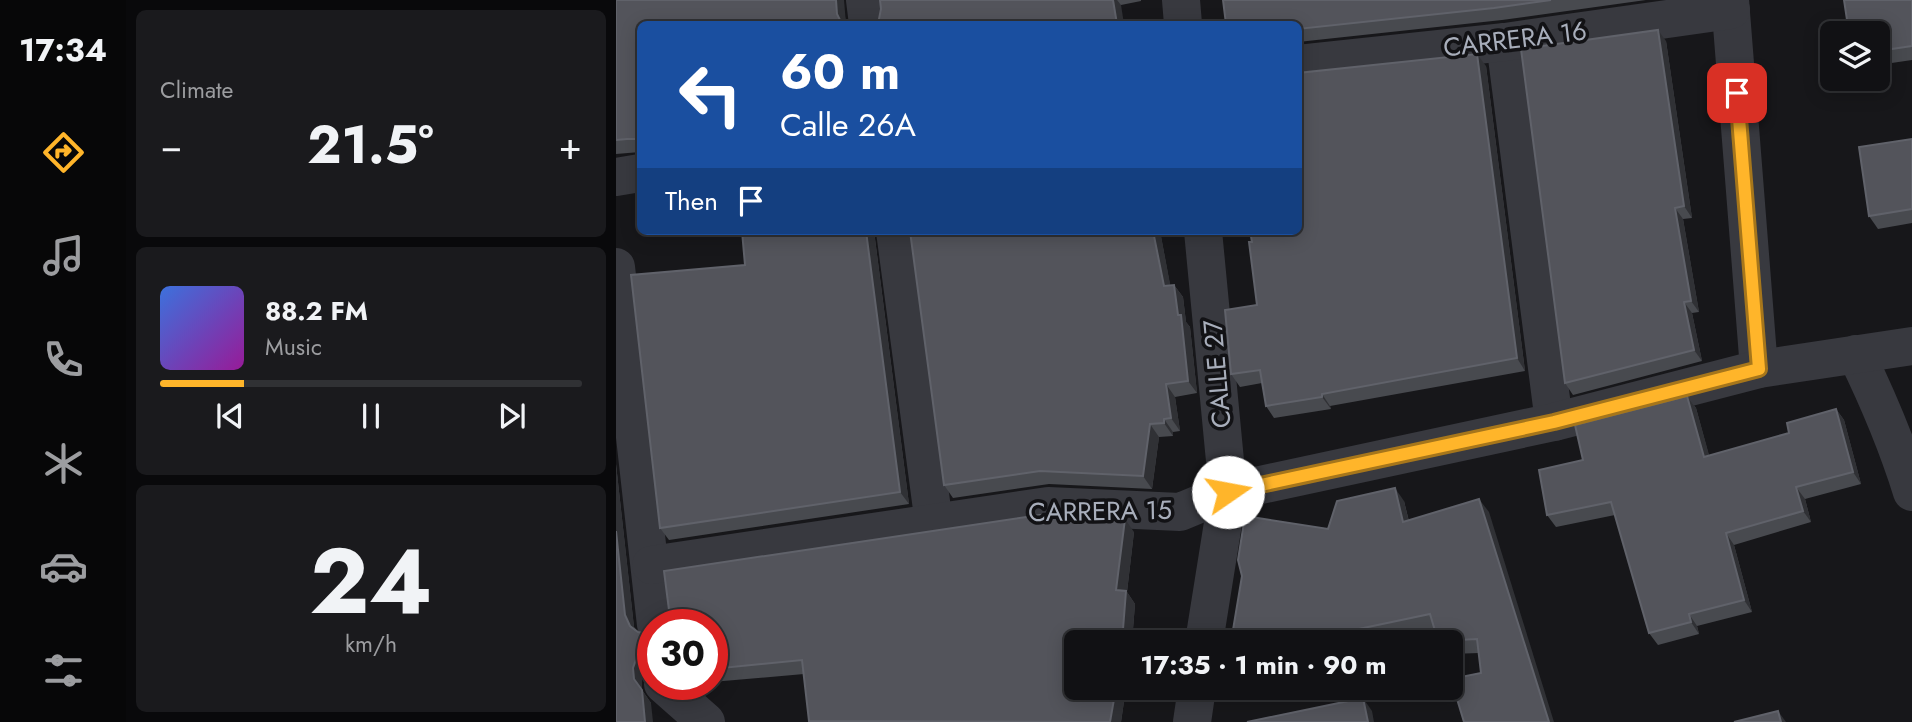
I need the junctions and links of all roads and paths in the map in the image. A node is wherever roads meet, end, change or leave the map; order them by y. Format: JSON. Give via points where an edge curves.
{"nodes":[{"id":1,"x":865,"y":0,"type":"edge"},
{"id":2,"x":1181,"y":0,"type":"edge"},
{"id":3,"x":1730,"y":5,"type":"edge"},
{"id":4,"x":868,"y":21,"type":"edge"},
{"id":5,"x":1183,"y":21,"type":"edge"},
{"id":6,"x":1505,"y":42,"type":"junction"},
{"id":7,"x":1302,"y":64,"type":"edge"},
{"id":8,"x":637,"y":174,"type":"edge"},
{"id":9,"x":616,"y":177,"type":"edge"},
{"id":10,"x":895,"y":235,"type":"edge"},
{"id":11,"x":1203,"y":235,"type":"edge"},
{"id":12,"x":616,"y":267,"type":"edge"},
{"id":13,"x":1912,"y":346,"type":"edge"},
{"id":14,"x":1856,"y":354,"type":"junction"},
{"id":15,"x":1759,"y":369,"type":"junction"},
{"id":16,"x":1554,"y":422,"type":"junction"},
{"id":17,"x":1228,"y":492,"type":"junction"},
{"id":18,"x":1912,"y":492,"type":"edge"},
{"id":19,"x":934,"y":524,"type":"junction"},
{"id":20,"x":651,"y":565,"type":"junction"},
{"id":21,"x":655,"y":609,"type":"edge"},
{"id":22,"x":1206,"y":630,"type":"edge"},
{"id":23,"x":681,"y":700,"type":"edge"},
{"id":24,"x":1195,"y":700,"type":"edge"},
{"id":25,"x":706,"y":722,"type":"edge"},
{"id":26,"x":1192,"y":722,"type":"edge"}],
"edges":[{"from":1,"to":4,"type":"street"},
{"from":2,"to":5,"type":"street"},
{"from":3,"to":6,"type":"street","name":"CARRERA 16"},
{"from":3,"to":15,"type":"street"},
{"from":6,"to":7,"type":"street","name":"CARRERA 16"},
{"from":6,"to":16,"type":"street"},
{"from":8,"to":9,"type":"street"},
{"from":10,"to":19,"type":"street"},
{"from":11,"to":17,"type":"street","name":"CALLE 27"},
{"from":12,"to":20,"type":"street"},
{"from":13,"to":14,"type":"street","name":"CARRERA 15"},
{"from":14,"to":15,"type":"street","name":"CARRERA 15"},
{"from":14,"to":18,"type":"street","via":[[1900,453]]},
{"from":15,"to":16,"type":"street","name":"CARRERA 15"},
{"from":16,"to":17,"type":"street","name":"CARRERA 15"},
{"from":17,"to":19,"type":"street","name":"CARRERA 15","via":[[1180,512],[1048,506]]},
{"from":17,"to":22,"type":"street","name":"CALLE 27"},
{"from":19,"to":20,"type":"street","name":"CARRERA 15"},
{"from":20,"to":21,"type":"street"},
{"from":23,"to":25,"type":"street"},
{"from":24,"to":26,"type":"street"}]}
